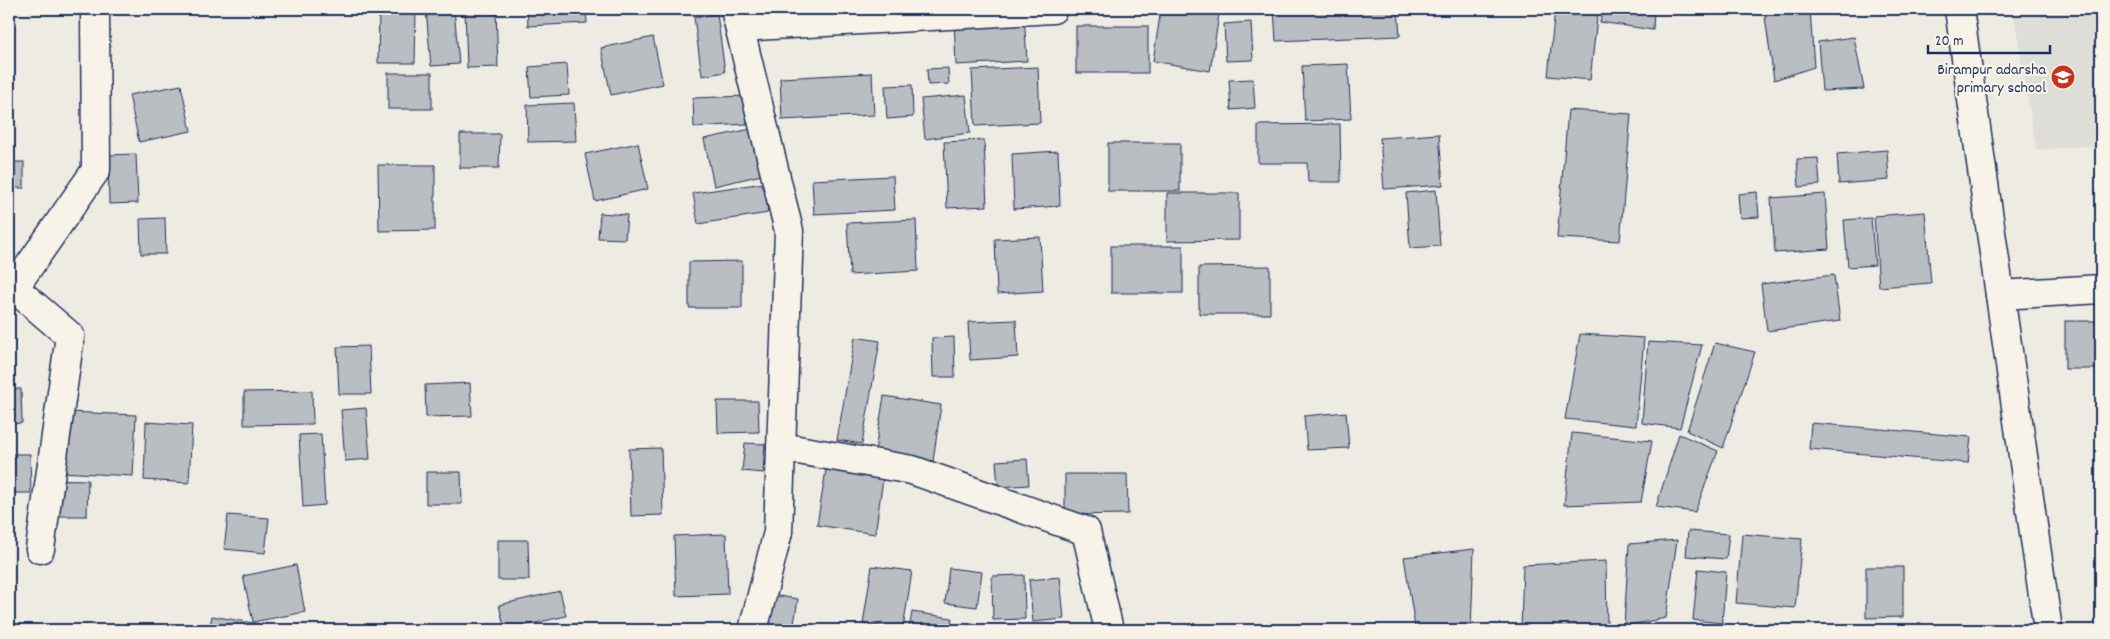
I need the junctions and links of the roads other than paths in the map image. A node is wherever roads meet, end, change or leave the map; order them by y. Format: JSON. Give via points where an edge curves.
{"nodes":[{"id":1,"x":95,"y":9,"type":"edge"},
{"id":2,"x":1053,"y":9,"type":"edge"},
{"id":3,"x":1959,"y":9,"type":"edge"},
{"id":4,"x":738,"y":18,"type":"edge"},
{"id":5,"x":12,"y":288,"type":"edge"},
{"id":6,"x":2101,"y":289,"type":"edge"},
{"id":7,"x":2000,"y":295,"type":"junction"},
{"id":8,"x":781,"y":447,"type":"junction"},
{"id":9,"x":40,"y":549,"type":"dead end"},
{"id":10,"x":753,"y":630,"type":"edge"},
{"id":11,"x":1109,"y":630,"type":"edge"},
{"id":12,"x":2048,"y":630,"type":"edge"}],
"edges":[{"from":1,"to":5,"type":"street","via":[[96,170]]},
{"from":2,"to":4,"type":"street"},
{"from":3,"to":7,"type":"street"},
{"from":4,"to":8,"type":"street","via":[[789,230]]},
{"from":5,"to":9,"type":"street","via":[[70,336]]},
{"from":6,"to":7,"type":"street"},
{"from":7,"to":12,"type":"street"},
{"from":8,"to":10,"type":"street","via":[[778,532]]},
{"from":8,"to":11,"type":"street","via":[[912,470],[1086,531]]}]}
